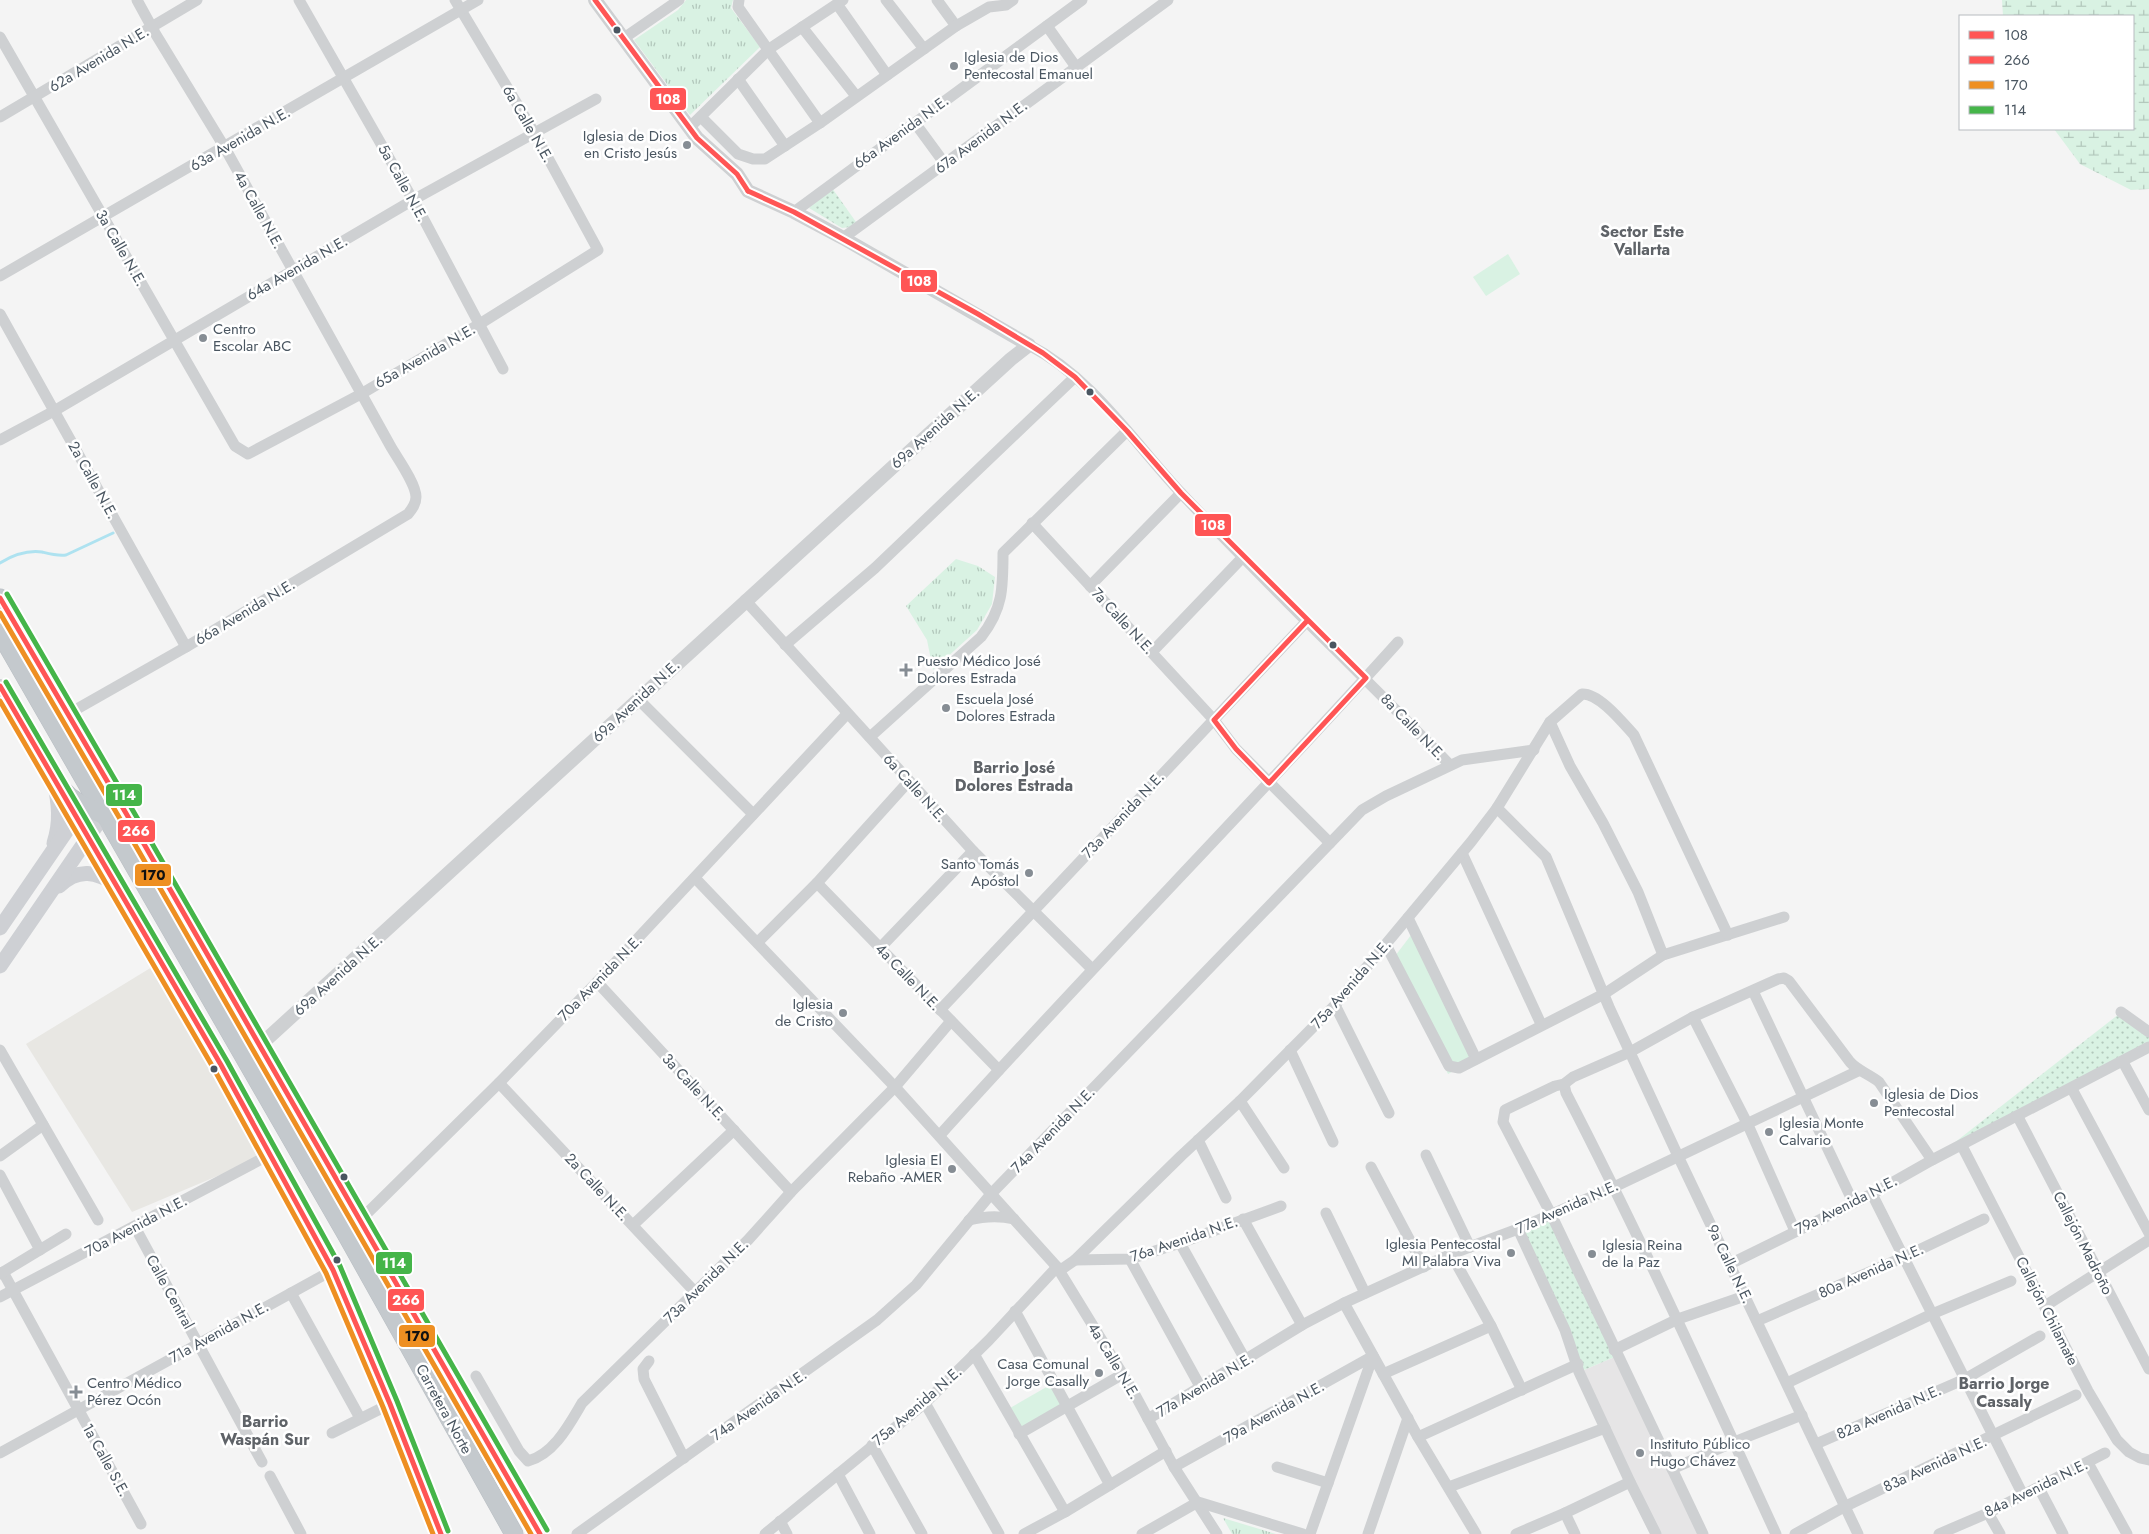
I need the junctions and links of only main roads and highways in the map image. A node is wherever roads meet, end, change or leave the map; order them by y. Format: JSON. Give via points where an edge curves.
{"nodes":[{"id":1,"x":0,"y":598,"type":"edge"},
{"id":2,"x":0,"y":634,"type":"edge"},
{"id":3,"x":54,"y":781,"type":"joint"},
{"id":4,"x":109,"y":786,"type":"junction"},
{"id":5,"x":104,"y":814,"type":"junction"},
{"id":6,"x":76,"y":817,"type":"joint"},
{"id":7,"x":49,"y":857,"type":"junction"},
{"id":8,"x":118,"y":885,"type":"road end"},
{"id":9,"x":48,"y":895,"type":"junction"},
{"id":10,"x":12,"y":910,"type":"junction"},
{"id":11,"x":30,"y":922,"type":"junction"},
{"id":12,"x":0,"y":928,"type":"edge"},
{"id":13,"x":206,"y":955,"type":"junction"},
{"id":14,"x":0,"y":966,"type":"edge"},
{"id":15,"x":514,"y":1534,"type":"edge"},
{"id":16,"x":540,"y":1534,"type":"edge"}],
"edges":[{"from":1,"to":4,"type":"highway","name":"Carretera Norte"},
{"from":2,"to":5,"type":"highway","name":"Carretera Norte"},
{"from":3,"to":5,"type":"highway","via":[[82,805]]},
{"from":3,"to":7,"type":"main road","via":[[59,816]]},
{"from":4,"to":5,"type":"main road","via":[[111,798]]},
{"from":4,"to":13,"type":"highway","name":"Carretera Norte"},
{"from":5,"to":6,"type":"highway","via":[[93,812]]},
{"from":5,"to":9,"type":"main road"},
{"from":5,"to":13,"type":"highway","via":[[116,824],[169,915]]},
{"from":5,"to":15,"type":"highway","name":"Carretera Norte"},
{"from":6,"to":7,"type":"main road"},
{"from":7,"to":10,"type":"main road"},
{"from":8,"to":9,"type":"main road","via":[[94,873],[79,873],[64,880]]},
{"from":9,"to":11,"type":"main road"},
{"from":10,"to":11,"type":"main road"},
{"from":10,"to":12,"type":"main road"},
{"from":11,"to":14,"type":"main road"},
{"from":13,"to":16,"type":"highway","name":"Carretera Norte"}]}
